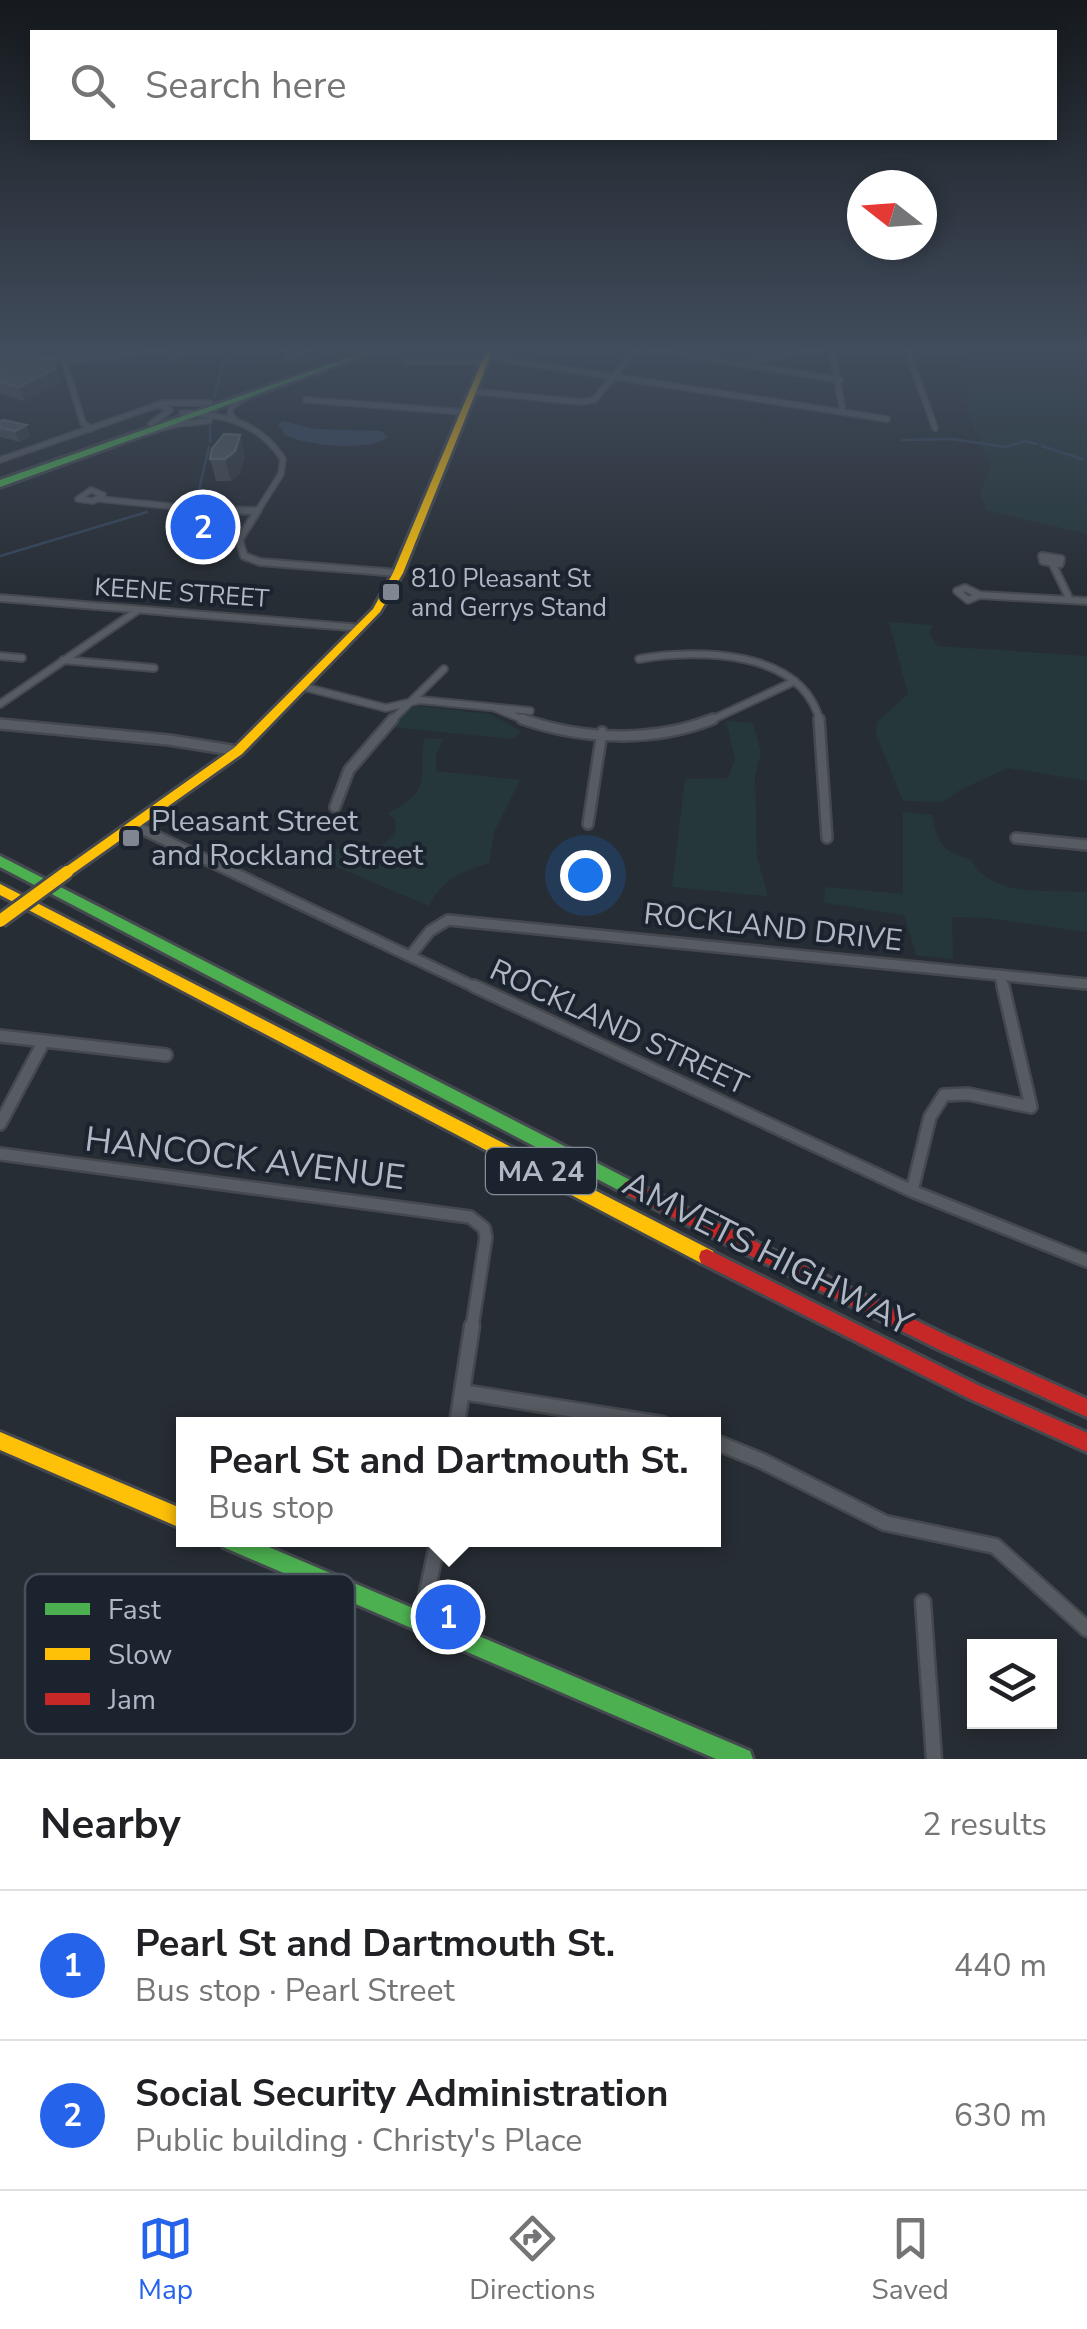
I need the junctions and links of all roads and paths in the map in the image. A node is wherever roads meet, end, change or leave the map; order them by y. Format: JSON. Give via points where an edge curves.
{"nodes":[{"id":1,"x":91,"y":429,"type":"edge"},
{"id":2,"x":139,"y":429,"type":"edge"},
{"id":3,"x":151,"y":429,"type":"edge"},
{"id":4,"x":159,"y":429,"type":"edge"},
{"id":5,"x":259,"y":429,"type":"edge"},
{"id":6,"x":457,"y":429,"type":"edge"},
{"id":7,"x":128,"y":438,"type":"junction"},
{"id":8,"x":0,"y":460,"type":"edge"},
{"id":9,"x":0,"y":482,"type":"edge"},
{"id":10,"x":99,"y":499,"type":"dead end"},
{"id":11,"x":257,"y":511,"type":"junction"},
{"id":12,"x":1053,"y":565,"type":"dead end"},
{"id":13,"x":398,"y":573,"type":"junction"},
{"id":14,"x":980,"y":595,"type":"dead end"},
{"id":15,"x":0,"y":598,"type":"edge"},
{"id":16,"x":1070,"y":600,"type":"junction"},
{"id":17,"x":1087,"y":601,"type":"edge"},
{"id":18,"x":139,"y":609,"type":"junction"},
{"id":19,"x":361,"y":628,"type":"junction"},
{"id":20,"x":0,"y":656,"type":"edge"},
{"id":21,"x":22,"y":658,"type":"dead end"},
{"id":22,"x":639,"y":659,"type":"dead end"},
{"id":23,"x":63,"y":660,"type":"junction"},
{"id":24,"x":154,"y":668,"type":"dead end"},
{"id":25,"x":444,"y":668,"type":"dead end"},
{"id":26,"x":795,"y":681,"type":"junction"},
{"id":27,"x":304,"y":688,"type":"junction"},
{"id":28,"x":0,"y":704,"type":"edge"},
{"id":29,"x":406,"y":704,"type":"junction"},
{"id":30,"x":494,"y":708,"type":"junction"},
{"id":31,"x":530,"y":711,"type":"dead end"},
{"id":32,"x":0,"y":724,"type":"edge"},
{"id":33,"x":602,"y":732,"type":"junction"},
{"id":34,"x":238,"y":751,"type":"junction"},
{"id":35,"x":335,"y":807,"type":"dead end"},
{"id":36,"x":588,"y":824,"type":"dead end"},
{"id":37,"x":135,"y":826,"type":"junction"},
{"id":38,"x":827,"y":838,"type":"dead end"},
{"id":39,"x":1016,"y":838,"type":"dead end"},
{"id":40,"x":1087,"y":845,"type":"edge"},
{"id":41,"x":0,"y":862,"type":"edge"},
{"id":42,"x":0,"y":889,"type":"edge"},
{"id":43,"x":0,"y":920,"type":"edge"},
{"id":44,"x":410,"y":956,"type":"junction"},
{"id":45,"x":1000,"y":975,"type":"junction"},
{"id":46,"x":1087,"y":984,"type":"edge"},
{"id":47,"x":0,"y":1036,"type":"edge"},
{"id":48,"x":44,"y":1041,"type":"junction"},
{"id":49,"x":166,"y":1054,"type":"dead end"},
{"id":50,"x":0,"y":1124,"type":"edge"},
{"id":51,"x":0,"y":1154,"type":"edge"},
{"id":52,"x":912,"y":1191,"type":"junction"},
{"id":53,"x":1087,"y":1261,"type":"edge"},
{"id":54,"x":462,"y":1392,"type":"junction"},
{"id":55,"x":1087,"y":1408,"type":"edge"},
{"id":56,"x":458,"y":1417,"type":"edge"},
{"id":57,"x":618,"y":1417,"type":"edge"},
{"id":58,"x":0,"y":1441,"type":"edge"},
{"id":59,"x":1087,"y":1443,"type":"edge"},
{"id":60,"x":721,"y":1444,"type":"edge"},
{"id":61,"x":176,"y":1517,"type":"edge"},
{"id":62,"x":247,"y":1547,"type":"edge"},
{"id":63,"x":437,"y":1547,"type":"edge"},
{"id":64,"x":310,"y":1574,"type":"edge"},
{"id":65,"x":355,"y":1593,"type":"edge"},
{"id":66,"x":924,"y":1602,"type":"dead end"},
{"id":67,"x":421,"y":1621,"type":"junction"},
{"id":68,"x":1087,"y":1629,"type":"edge"},
{"id":69,"x":714,"y":1753,"type":"edge"},
{"id":70,"x":742,"y":1759,"type":"edge"},
{"id":71,"x":934,"y":1759,"type":"edge"}],
"edges":[{"from":1,"to":8,"type":"street"},
{"from":2,"to":9,"type":"main road"},
{"from":3,"to":7,"type":"main road"},
{"from":4,"to":7,"type":"street"},
{"from":5,"to":11,"type":"street","via":[[283,459]]},
{"from":6,"to":13,"type":"main road"},
{"from":7,"to":9,"type":"main road"},
{"from":10,"to":11,"type":"street"},
{"from":11,"to":13,"type":"street","via":[[239,540],[249,559]]},
{"from":12,"to":16,"type":"street"},
{"from":13,"to":19,"type":"main road"},
{"from":14,"to":16,"type":"street"},
{"from":15,"to":18,"type":"street","name":"KEENE STREET"},
{"from":16,"to":17,"type":"street"},
{"from":18,"to":19,"type":"street","name":"KEENE STREET"},
{"from":18,"to":23,"type":"street"},
{"from":19,"to":27,"type":"main road"},
{"from":20,"to":21,"type":"street"},
{"from":22,"to":26,"type":"street","via":[[666,654],[742,660]]},
{"from":23,"to":24,"type":"street"},
{"from":23,"to":28,"type":"street"},
{"from":25,"to":29,"type":"street"},
{"from":26,"to":33,"type":"street","via":[[684,730]]},
{"from":26,"to":38,"type":"street","via":[[811,695],[818,717]]},
{"from":27,"to":29,"type":"street","via":[[386,708]]},
{"from":27,"to":34,"type":"main road"},
{"from":29,"to":30,"type":"street"},
{"from":29,"to":35,"type":"street","via":[[337,786]]},
{"from":30,"to":31,"type":"street"},
{"from":30,"to":33,"type":"street","via":[[532,724]]},
{"from":32,"to":34,"type":"street"},
{"from":33,"to":36,"type":"street"},
{"from":34,"to":37,"type":"main road"},
{"from":37,"to":43,"type":"main road","bridge":true},
{"from":37,"to":44,"type":"street","name":"ROCKLAND STREET"},
{"from":39,"to":40,"type":"street"},
{"from":41,"to":55,"type":"main road","name":"AMVETS HIGHWAY","number":"MA 24","via":[[649,1198]]},
{"from":42,"to":59,"type":"main road","name":"AMVETS HIGHWAY","number":"MA 24","via":[[774,1292]]},
{"from":44,"to":45,"type":"street","name":"ROCKLAND DRIVE","via":[[448,920]]},
{"from":44,"to":52,"type":"street","name":"ROCKLAND STREET"},
{"from":45,"to":46,"type":"street","name":"ROCKLAND DRIVE"},
{"from":45,"to":52,"type":"street","via":[[1031,1107],[944,1094],[930,1117]]},
{"from":47,"to":48,"type":"street"},
{"from":48,"to":49,"type":"street"},
{"from":48,"to":50,"type":"street"},
{"from":51,"to":54,"type":"street","name":"HANCOCK AVENUE","via":[[422,1209],[482,1224],[486,1237]]},
{"from":52,"to":53,"type":"street","name":"ROCKLAND STREET"},
{"from":54,"to":56,"type":"street"},
{"from":54,"to":57,"type":"street"},
{"from":58,"to":61,"type":"main road"},
{"from":60,"to":68,"type":"street","via":[[885,1524],[995,1546]]},
{"from":62,"to":64,"type":"main road"},
{"from":63,"to":67,"type":"street"},
{"from":65,"to":67,"type":"main road"},
{"from":66,"to":71,"type":"street"},
{"from":67,"to":69,"type":"main road"},
{"from":69,"to":70,"type":"main road"}]}
